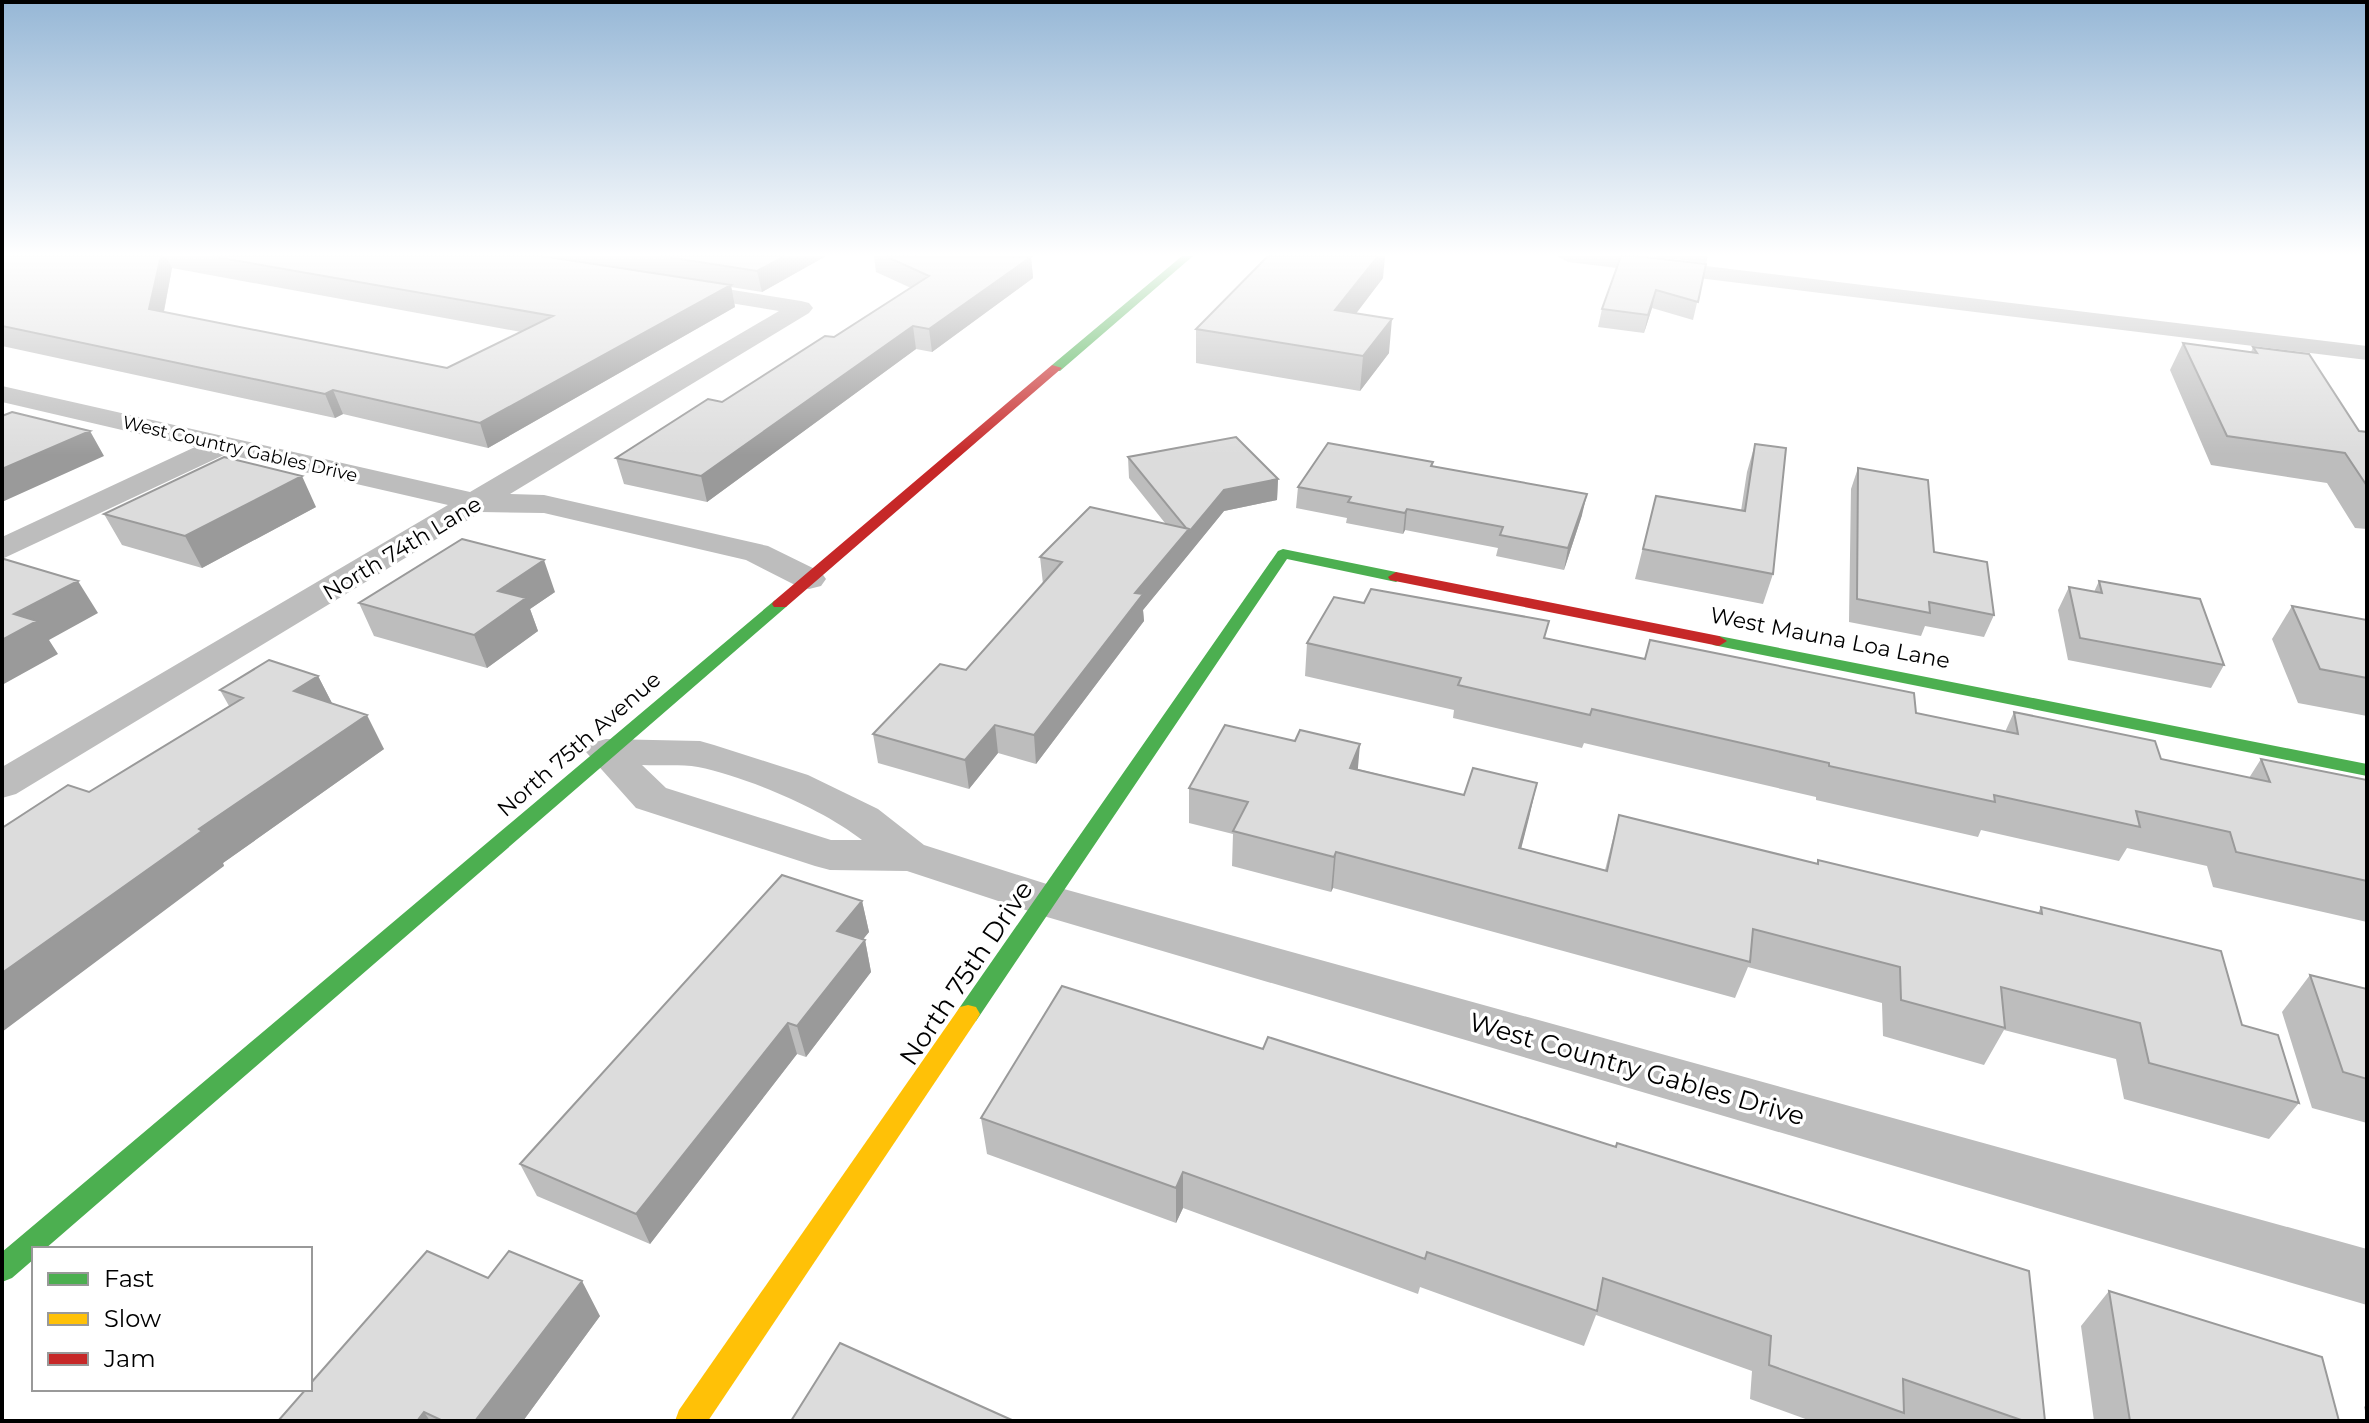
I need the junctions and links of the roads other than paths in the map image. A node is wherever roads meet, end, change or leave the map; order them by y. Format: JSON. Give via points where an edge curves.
{"nodes":[{"id":1,"x":777,"y":322,"type":"edge"},
{"id":2,"x":1110,"y":322,"type":"edge"},
{"id":3,"x":2115,"y":322,"type":"edge"},
{"id":4,"x":2367,"y":353,"type":"edge"},
{"id":5,"x":2,"y":394,"type":"edge"},
{"id":6,"x":222,"y":445,"type":"junction"},
{"id":7,"x":477,"y":503,"type":"junction"},
{"id":8,"x":2,"y":549,"type":"edge"},
{"id":9,"x":1283,"y":554,"type":"joint"},
{"id":10,"x":809,"y":579,"type":"junction"},
{"id":11,"x":606,"y":752,"type":"junction"},
{"id":12,"x":2367,"y":770,"type":"edge"},
{"id":13,"x":2,"y":785,"type":"edge"},
{"id":14,"x":909,"y":856,"type":"junction"},
{"id":15,"x":1047,"y":901,"type":"junction"},
{"id":16,"x":2,"y":1269,"type":"edge"},
{"id":17,"x":2367,"y":1277,"type":"edge"},
{"id":18,"x":690,"y":1421,"type":"edge"}],
"edges":[{"from":1,"to":7,"type":"street","name":"North 74th Lane"},
{"from":2,"to":10,"type":"street","name":"North 75th Avenue"},
{"from":3,"to":4,"type":"street"},
{"from":5,"to":6,"type":"street","name":"West Country Gables Drive"},
{"from":6,"to":7,"type":"street","name":"West Country Gables Drive"},
{"from":6,"to":8,"type":"street"},
{"from":7,"to":10,"type":"street","name":"West Country Gables Drive","via":[[520,524],[719,571]]},
{"from":7,"to":13,"type":"street","name":"North 74th Lane"},
{"from":9,"to":12,"type":"street","name":"West Mauna Loa Lane"},
{"from":9,"to":15,"type":"street","name":"North 75th Drive"},
{"from":10,"to":11,"type":"street","name":"North 75th Avenue"},
{"from":11,"to":14,"type":"street","name":"West Country Gables Drive","via":[[700,754],[794,784],[863,819]]},
{"from":11,"to":14,"type":"street","name":"West Country Gables Drive","via":[[651,798],[830,855]]},
{"from":11,"to":16,"type":"street","name":"North 75th Avenue"},
{"from":14,"to":15,"type":"street","name":"West Country Gables Drive"},
{"from":15,"to":17,"type":"street","name":"West Country Gables Drive"},
{"from":15,"to":18,"type":"street","name":"North 75th Drive"}]}
